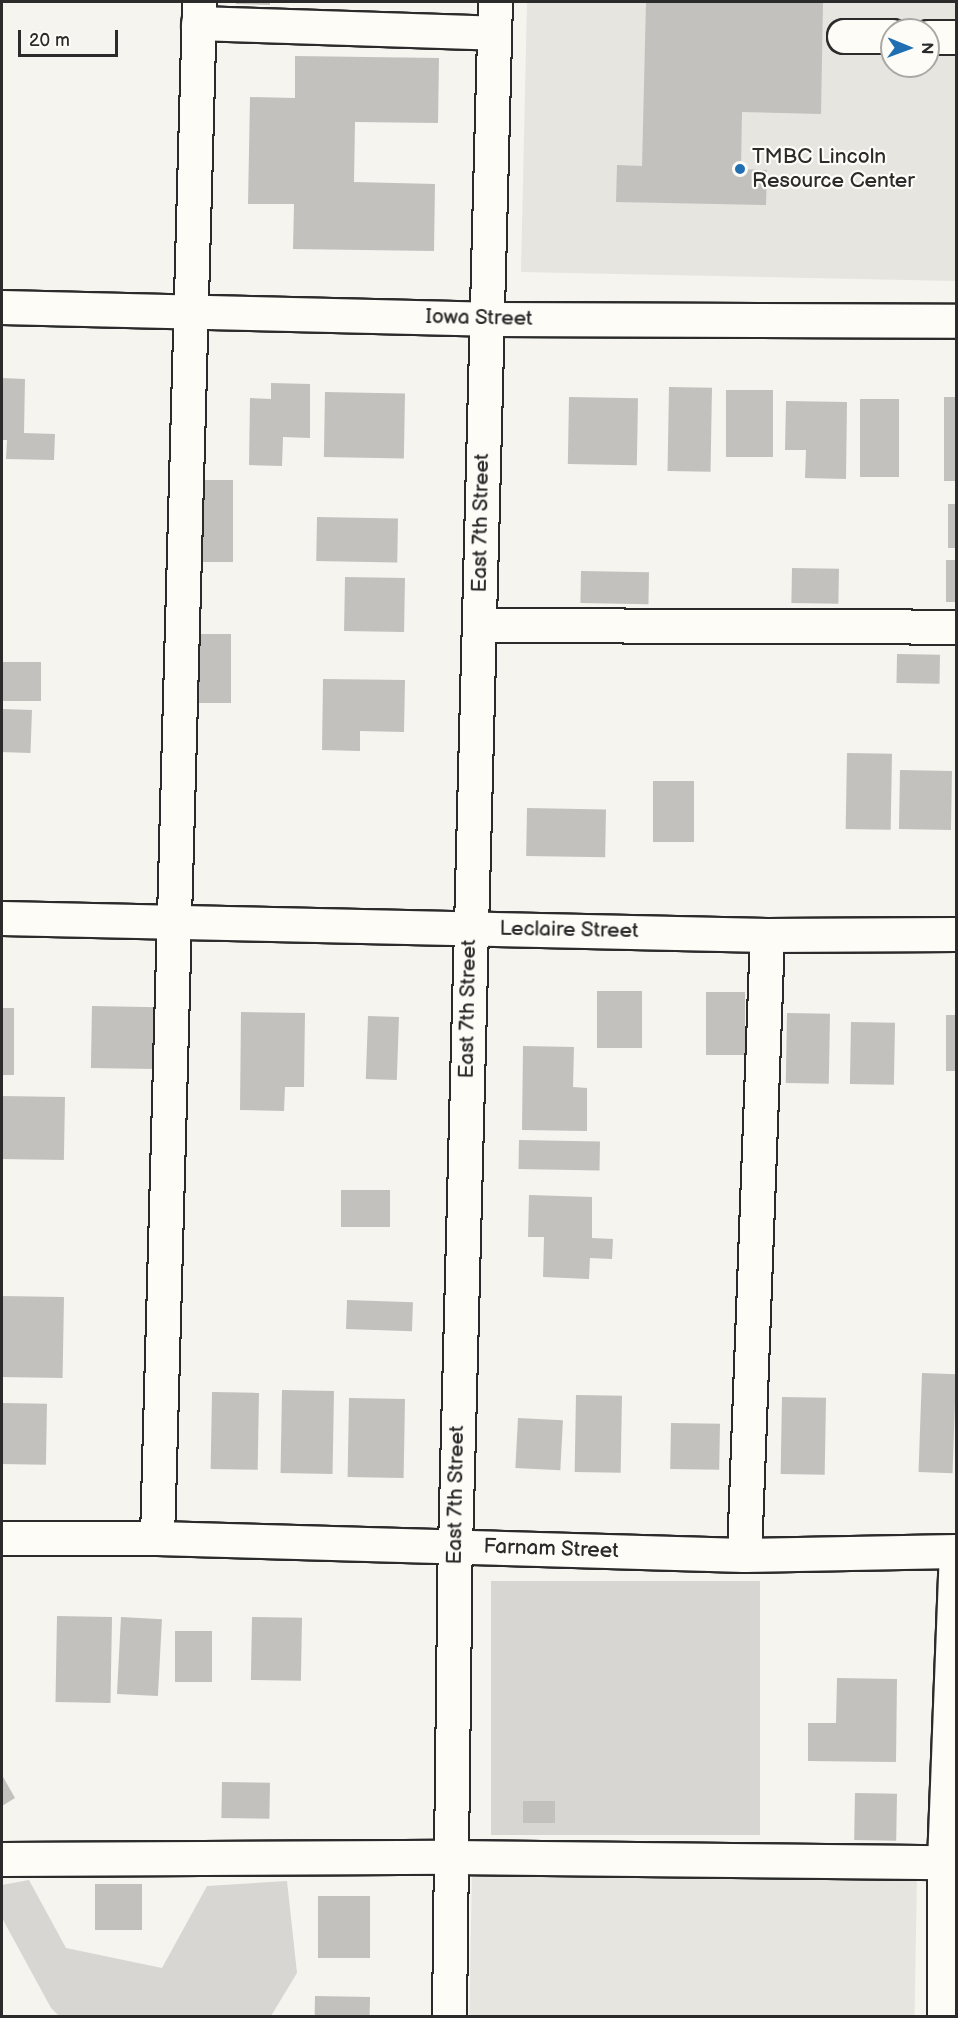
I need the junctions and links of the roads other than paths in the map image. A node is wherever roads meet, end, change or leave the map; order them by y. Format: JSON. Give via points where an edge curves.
{"nodes":[{"id":1,"x":198,"y":12,"type":"edge"},
{"id":2,"x":494,"y":17,"type":"edge"},
{"id":3,"x":844,"y":36,"type":"dead end"},
{"id":4,"x":880,"y":36,"type":"edge"},
{"id":5,"x":940,"y":37,"type":"edge"},
{"id":6,"x":957,"y":37,"type":"edge"},
{"id":7,"x":2,"y":307,"type":"edge"},
{"id":8,"x":190,"y":312,"type":"junction"},
{"id":9,"x":486,"y":319,"type":"junction"},
{"id":10,"x":957,"y":321,"type":"edge"},
{"id":11,"x":479,"y":625,"type":"junction"},
{"id":12,"x":957,"y":627,"type":"edge"},
{"id":13,"x":2,"y":918,"type":"edge"},
{"id":14,"x":172,"y":921,"type":"junction"},
{"id":15,"x":470,"y":928,"type":"junction"},
{"id":16,"x":767,"y":934,"type":"junction"},
{"id":17,"x":957,"y":934,"type":"edge"},
{"id":18,"x":2,"y":1538,"type":"edge"},
{"id":19,"x":157,"y":1539,"type":"junction"},
{"id":20,"x":455,"y":1547,"type":"junction"},
{"id":21,"x":956,"y":1551,"type":"edge"},
{"id":22,"x":744,"y":1555,"type":"junction"},
{"id":23,"x":451,"y":1857,"type":"junction"},
{"id":24,"x":2,"y":1859,"type":"edge"},
{"id":25,"x":944,"y":1862,"type":"junction"},
{"id":26,"x":951,"y":1899,"type":"edge"},
{"id":27,"x":449,"y":2016,"type":"edge"},
{"id":28,"x":944,"y":2016,"type":"edge"}],
"edges":[{"from":1,"to":2,"type":"street"},
{"from":1,"to":8,"type":"street"},
{"from":2,"to":9,"type":"street","name":"East 7th Street"},
{"from":3,"to":4,"type":"street"},
{"from":5,"to":6,"type":"street"},
{"from":7,"to":8,"type":"street","name":"Iowa Street"},
{"from":8,"to":9,"type":"street","name":"Iowa Street"},
{"from":8,"to":14,"type":"street"},
{"from":9,"to":10,"type":"street","name":"Iowa Street"},
{"from":9,"to":11,"type":"street","name":"East 7th Street"},
{"from":11,"to":12,"type":"street"},
{"from":11,"to":15,"type":"street","name":"East 7th Street"},
{"from":13,"to":14,"type":"street","name":"Leclaire Street"},
{"from":14,"to":15,"type":"street","name":"Leclaire Street"},
{"from":14,"to":19,"type":"street"},
{"from":15,"to":16,"type":"street","name":"Leclaire Street"},
{"from":15,"to":20,"type":"street","name":"East 7th Street"},
{"from":16,"to":17,"type":"street","name":"Leclaire Street"},
{"from":16,"to":22,"type":"street"},
{"from":18,"to":19,"type":"street","name":"Farnam Street"},
{"from":19,"to":20,"type":"street","name":"Farnam Street"},
{"from":20,"to":22,"type":"street","name":"Farnam Street"},
{"from":20,"to":23,"type":"street","name":"East 7th Street"},
{"from":21,"to":22,"type":"street","name":"Farnam Street"},
{"from":21,"to":25,"type":"street"},
{"from":23,"to":24,"type":"street"},
{"from":23,"to":25,"type":"street"},
{"from":23,"to":27,"type":"street","name":"East 7th Street"},
{"from":25,"to":26,"type":"street"},
{"from":26,"to":28,"type":"street"}]}
